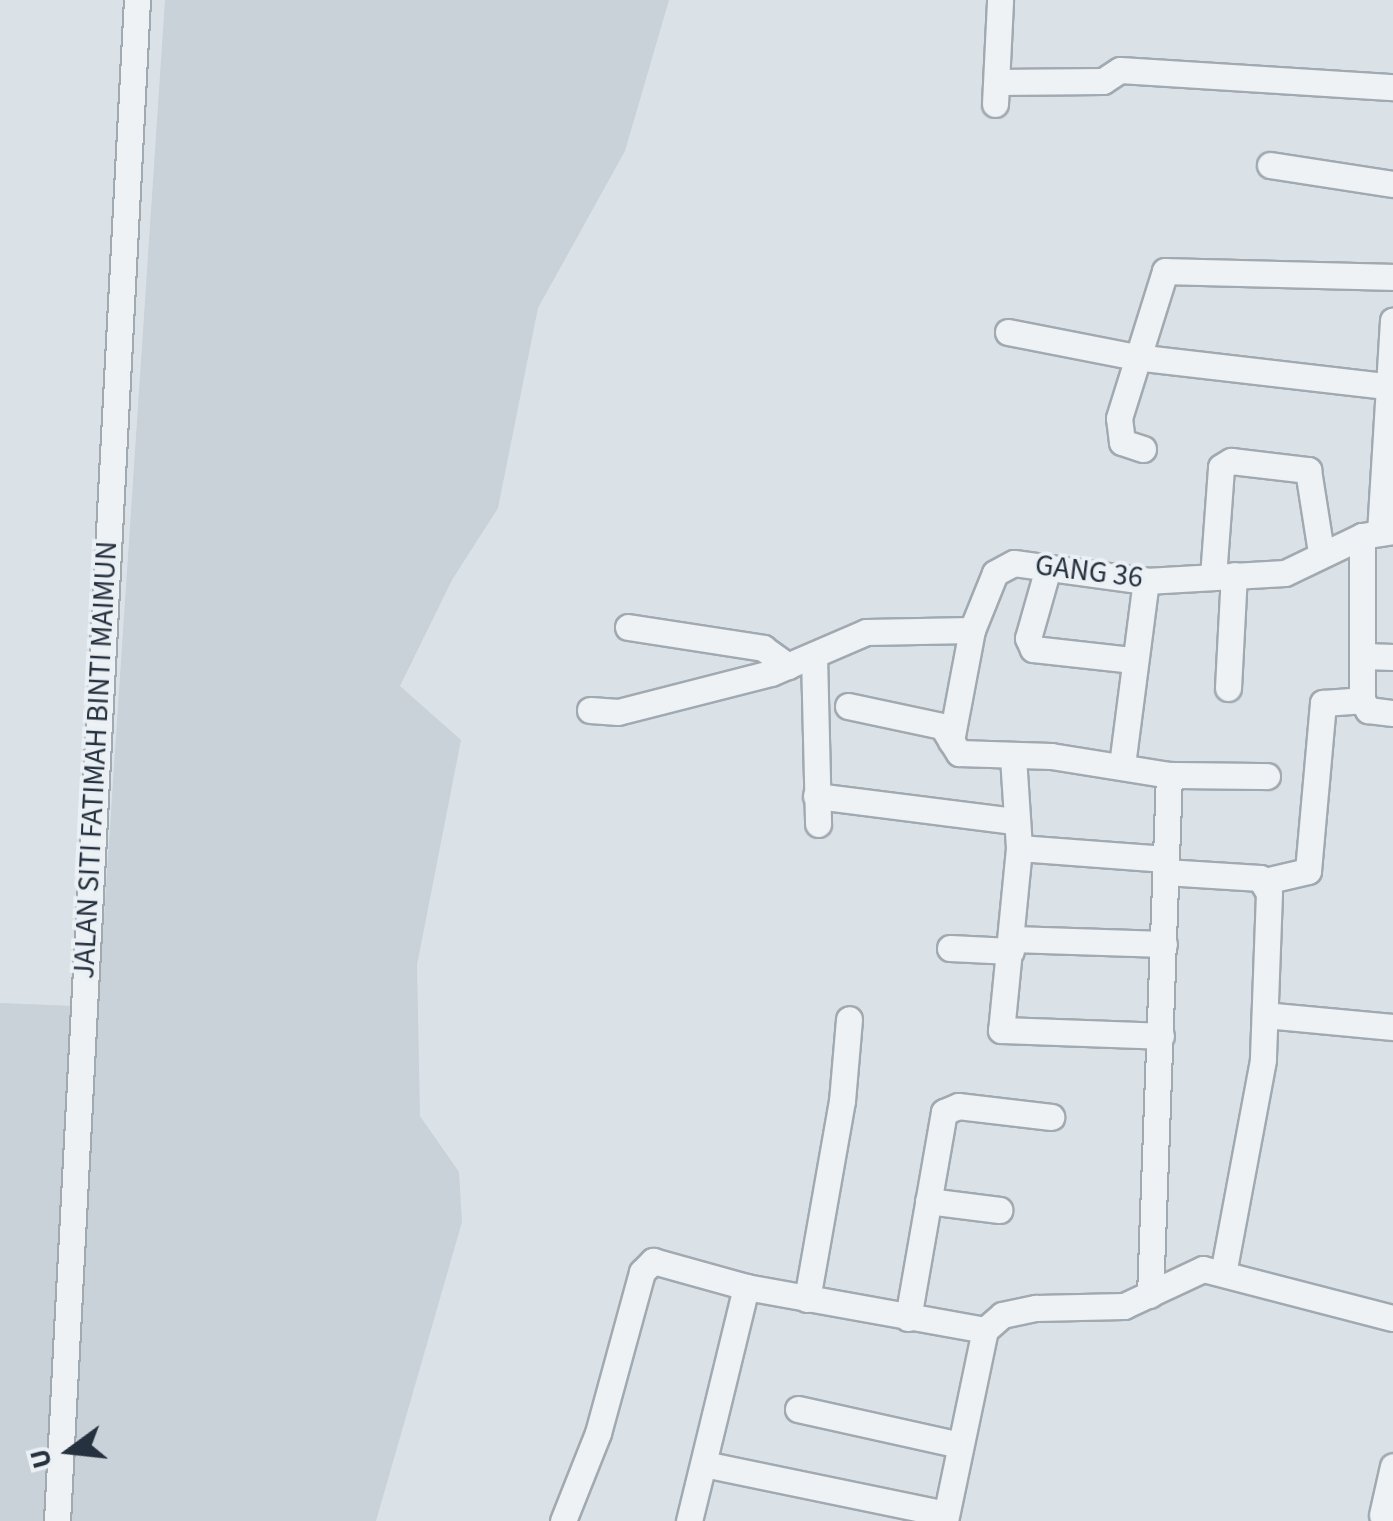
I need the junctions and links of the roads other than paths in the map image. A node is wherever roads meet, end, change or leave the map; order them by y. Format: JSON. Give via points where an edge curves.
{"nodes":[{"id":1,"x":137,"y":0,"type":"edge"},
{"id":2,"x":1000,"y":0,"type":"edge"},
{"id":3,"x":1393,"y":88,"type":"edge"},
{"id":4,"x":1270,"y":165,"type":"dead end"},
{"id":5,"x":1393,"y":184,"type":"edge"},
{"id":6,"x":1393,"y":278,"type":"edge"},
{"id":7,"x":1393,"y":320,"type":"edge"},
{"id":8,"x":1008,"y":332,"type":"dead end"},
{"id":9,"x":1135,"y":358,"type":"junction"},
{"id":10,"x":1386,"y":386,"type":"junction"},
{"id":11,"x":1143,"y":449,"type":"dead end"},
{"id":12,"x":1378,"y":533,"type":"edge"},
{"id":13,"x":1321,"y":552,"type":"junction"},
{"id":14,"x":1048,"y":568,"type":"junction"},
{"id":15,"x":1224,"y":576,"type":"junction"},
{"id":16,"x":1146,"y":582,"type":"junction"},
{"id":17,"x":628,"y":626,"type":"dead end"},
{"id":18,"x":972,"y":630,"type":"junction"},
{"id":19,"x":814,"y":656,"type":"junction"},
{"id":20,"x":1364,"y":656,"type":"junction"},
{"id":21,"x":1393,"y":657,"type":"edge"},
{"id":22,"x":1133,"y":660,"type":"junction"},
{"id":23,"x":788,"y":666,"type":"junction"},
{"id":24,"x":1228,"y":688,"type":"dead end"},
{"id":25,"x":1362,"y":700,"type":"junction"},
{"id":26,"x":848,"y":706,"type":"dead end"},
{"id":27,"x":590,"y":710,"type":"dead end"},
{"id":28,"x":1393,"y":713,"type":"edge"},
{"id":29,"x":951,"y":741,"type":"junction"},
{"id":30,"x":1013,"y":758,"type":"junction"},
{"id":31,"x":1122,"y":765,"type":"junction"},
{"id":32,"x":1169,"y":774,"type":"junction"},
{"id":33,"x":1267,"y":776,"type":"dead end"},
{"id":34,"x":816,"y":796,"type":"junction"},
{"id":35,"x":1012,"y":821,"type":"junction"},
{"id":36,"x":818,"y":824,"type":"dead end"},
{"id":37,"x":1019,"y":848,"type":"junction"},
{"id":38,"x":1166,"y":865,"type":"junction"},
{"id":39,"x":1264,"y":882,"type":"junction"},
{"id":40,"x":1164,"y":944,"type":"junction"},
{"id":41,"x":1012,"y":945,"type":"junction"},
{"id":42,"x":950,"y":948,"type":"dead end"},
{"id":43,"x":1265,"y":1015,"type":"junction"},
{"id":44,"x":850,"y":1019,"type":"dead end"},
{"id":45,"x":1393,"y":1028,"type":"edge"},
{"id":46,"x":1161,"y":1036,"type":"junction"},
{"id":47,"x":1050,"y":1117,"type":"dead end"},
{"id":48,"x":928,"y":1200,"type":"junction"},
{"id":49,"x":1000,"y":1210,"type":"dead end"},
{"id":50,"x":1224,"y":1273,"type":"junction"},
{"id":51,"x":746,"y":1287,"type":"junction"},
{"id":52,"x":1150,"y":1295,"type":"junction"},
{"id":53,"x":807,"y":1299,"type":"junction"},
{"id":54,"x":908,"y":1318,"type":"junction"},
{"id":55,"x":1393,"y":1318,"type":"edge"},
{"id":56,"x":984,"y":1330,"type":"junction"},
{"id":57,"x":798,"y":1409,"type":"dead end"},
{"id":58,"x":960,"y":1446,"type":"junction"},
{"id":59,"x":704,"y":1464,"type":"junction"},
{"id":60,"x":1393,"y":1466,"type":"edge"},
{"id":61,"x":946,"y":1517,"type":"edge"},
{"id":62,"x":1384,"y":1517,"type":"edge"},
{"id":63,"x":57,"y":1521,"type":"edge"},
{"id":64,"x":563,"y":1521,"type":"edge"},
{"id":65,"x":688,"y":1521,"type":"edge"}],
"edges":[{"from":1,"to":63,"type":"street","name":"JALAN SITI FATIMAH BINTI MAIMUN"},
{"from":2,"to":3,"type":"street","via":[[996,93],[1103,81],[1120,70]]},
{"from":4,"to":5,"type":"street"},
{"from":6,"to":9,"type":"street","via":[[1165,271]]},
{"from":7,"to":10,"type":"street"},
{"from":8,"to":9,"type":"street"},
{"from":9,"to":10,"type":"street"},
{"from":9,"to":11,"type":"street","via":[[1119,434],[1126,446]]},
{"from":10,"to":12,"type":"street"},
{"from":12,"to":13,"type":"street","name":"GANG 36"},
{"from":12,"to":20,"type":"street"},
{"from":13,"to":15,"type":"street","name":"GANG 36","via":[[1285,574]]},
{"from":13,"to":15,"type":"street","via":[[1315,479],[1308,470],[1231,461],[1221,466]]},
{"from":14,"to":16,"type":"street","name":"GANG 36"},
{"from":14,"to":18,"type":"street","name":"GANG 36","via":[[1002,566]]},
{"from":14,"to":22,"type":"street","via":[[1028,638],[1033,649]]},
{"from":15,"to":16,"type":"street","name":"GANG 36"},
{"from":15,"to":24,"type":"street"},
{"from":16,"to":22,"type":"street"},
{"from":17,"to":23,"type":"street","via":[[762,648]]},
{"from":18,"to":19,"type":"street","via":[[866,632]]},
{"from":18,"to":29,"type":"street"},
{"from":19,"to":23,"type":"street"},
{"from":19,"to":34,"type":"street"},
{"from":20,"to":21,"type":"street"},
{"from":20,"to":25,"type":"street"},
{"from":22,"to":31,"type":"street"},
{"from":23,"to":27,"type":"street","via":[[618,712]]},
{"from":25,"to":28,"type":"street","via":[[1368,710]]},
{"from":25,"to":39,"type":"street","via":[[1323,704],[1308,870]]},
{"from":26,"to":29,"type":"street","via":[[942,726]]},
{"from":29,"to":30,"type":"street","via":[[959,752]]},
{"from":30,"to":31,"type":"street"},
{"from":30,"to":35,"type":"street"},
{"from":31,"to":32,"type":"street"},
{"from":32,"to":33,"type":"street"},
{"from":32,"to":38,"type":"street"},
{"from":34,"to":35,"type":"street"},
{"from":34,"to":36,"type":"street"},
{"from":35,"to":37,"type":"street"},
{"from":37,"to":38,"type":"street"},
{"from":37,"to":41,"type":"street"},
{"from":38,"to":39,"type":"street"},
{"from":38,"to":40,"type":"street"},
{"from":39,"to":43,"type":"street","via":[[1270,907]]},
{"from":40,"to":41,"type":"street"},
{"from":40,"to":46,"type":"street"},
{"from":41,"to":42,"type":"street"},
{"from":41,"to":46,"type":"street","via":[[1002,1030]]},
{"from":43,"to":45,"type":"street"},
{"from":43,"to":50,"type":"street"},
{"from":44,"to":53,"type":"street"},
{"from":46,"to":52,"type":"street"},
{"from":47,"to":48,"type":"street","via":[[948,1110]]},
{"from":48,"to":49,"type":"street"},
{"from":48,"to":54,"type":"street"},
{"from":50,"to":52,"type":"street","via":[[1204,1269]]},
{"from":50,"to":55,"type":"street"},
{"from":51,"to":53,"type":"street"},
{"from":51,"to":59,"type":"street"},
{"from":51,"to":64,"type":"street","via":[[653,1261],[642,1272],[598,1433]]},
{"from":52,"to":56,"type":"street","via":[[1124,1306],[1036,1308],[1002,1316]]},
{"from":53,"to":54,"type":"street"},
{"from":54,"to":56,"type":"street"},
{"from":56,"to":58,"type":"street"},
{"from":57,"to":58,"type":"street"},
{"from":58,"to":61,"type":"street"},
{"from":59,"to":61,"type":"street"},
{"from":59,"to":65,"type":"street"},
{"from":60,"to":62,"type":"street"}]}
